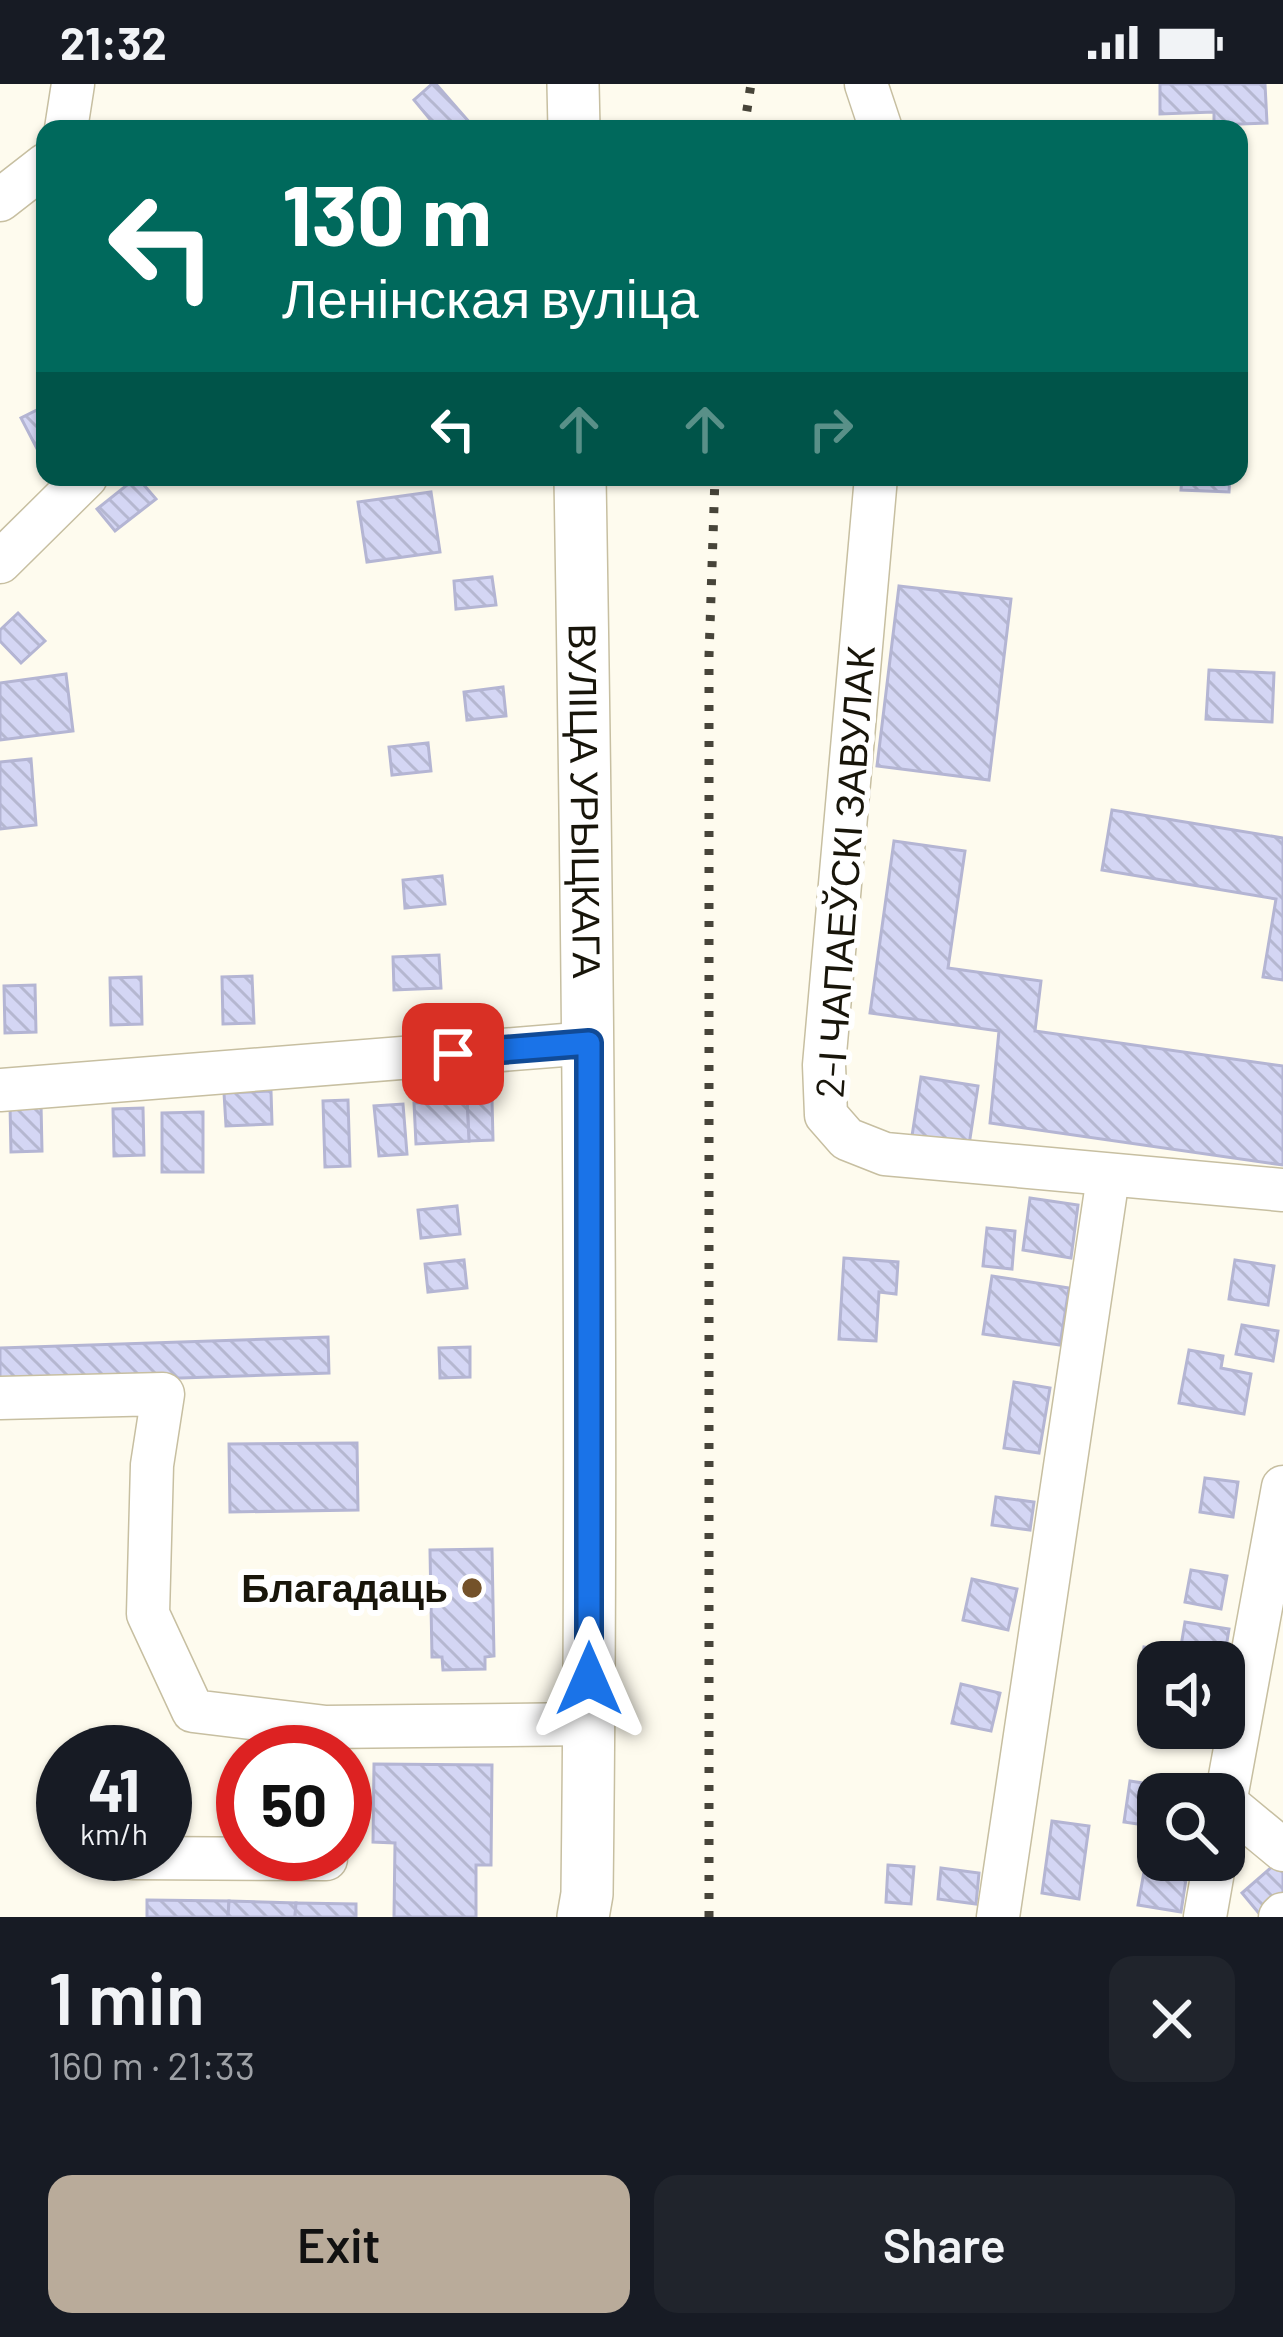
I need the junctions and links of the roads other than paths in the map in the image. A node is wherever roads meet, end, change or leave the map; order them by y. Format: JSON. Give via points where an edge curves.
{"nodes":[{"id":1,"x":73,"y":84,"type":"edge"},
{"id":2,"x":866,"y":84,"type":"edge"},
{"id":3,"x":67,"y":120,"type":"edge"},
{"id":4,"x":878,"y":120,"type":"edge"},
{"id":5,"x":36,"y":172,"type":"edge"},
{"id":6,"x":0,"y":200,"type":"edge"},
{"id":7,"x":77,"y":486,"type":"edge"},
{"id":8,"x":580,"y":486,"type":"edge"},
{"id":9,"x":875,"y":486,"type":"edge"},
{"id":10,"x":0,"y":562,"type":"edge"},
{"id":11,"x":589,"y":1043,"type":"junction"},
{"id":12,"x":0,"y":1090,"type":"edge"},
{"id":13,"x":1108,"y":1177,"type":"junction"},
{"id":14,"x":1283,"y":1190,"type":"edge"},
{"id":15,"x":0,"y":1398,"type":"edge"},
{"id":16,"x":1283,"y":1487,"type":"edge"},
{"id":17,"x":589,"y":1724,"type":"junction"},
{"id":18,"x":260,"y":1725,"type":"edge"},
{"id":19,"x":372,"y":1736,"type":"edge"},
{"id":20,"x":1231,"y":1773,"type":"edge"},
{"id":21,"x":1245,"y":1821,"type":"edge"},
{"id":22,"x":1283,"y":1850,"type":"edge"},
{"id":23,"x":1211,"y":1881,"type":"edge"},
{"id":24,"x":583,"y":1917,"type":"edge"},
{"id":25,"x":998,"y":1917,"type":"edge"},
{"id":26,"x":1204,"y":1917,"type":"edge"}],
"edges":[{"from":1,"to":3,"type":"street"},
{"from":2,"to":4,"type":"street"},
{"from":5,"to":6,"type":"street"},
{"from":7,"to":10,"type":"street"},
{"from":8,"to":11,"type":"main road","name":"ВУЛІЦА УРЫЦКАГА"},
{"from":9,"to":13,"type":"street","name":"2-І ЧАПАЕЎСКІ ЗАВУЛАК","via":[[826,1115],[848,1139],[885,1154]]},
{"from":11,"to":12,"type":"street"},
{"from":11,"to":17,"type":"main road","name":"ВУЛІЦА УРЫЦКАГА"},
{"from":13,"to":14,"type":"street","name":"2-І ЧАПАЕЎСКІ ЗАВУЛАК"},
{"from":13,"to":25,"type":"street"},
{"from":15,"to":18,"type":"street","via":[[163,1394],[152,1465],[148,1614],[194,1711]]},
{"from":16,"to":20,"type":"street"},
{"from":17,"to":19,"type":"street"},
{"from":17,"to":24,"type":"main road","name":"ВУЛІЦА УРЫЦКАГА"},
{"from":21,"to":22,"type":"street"},
{"from":23,"to":26,"type":"street"}]}
